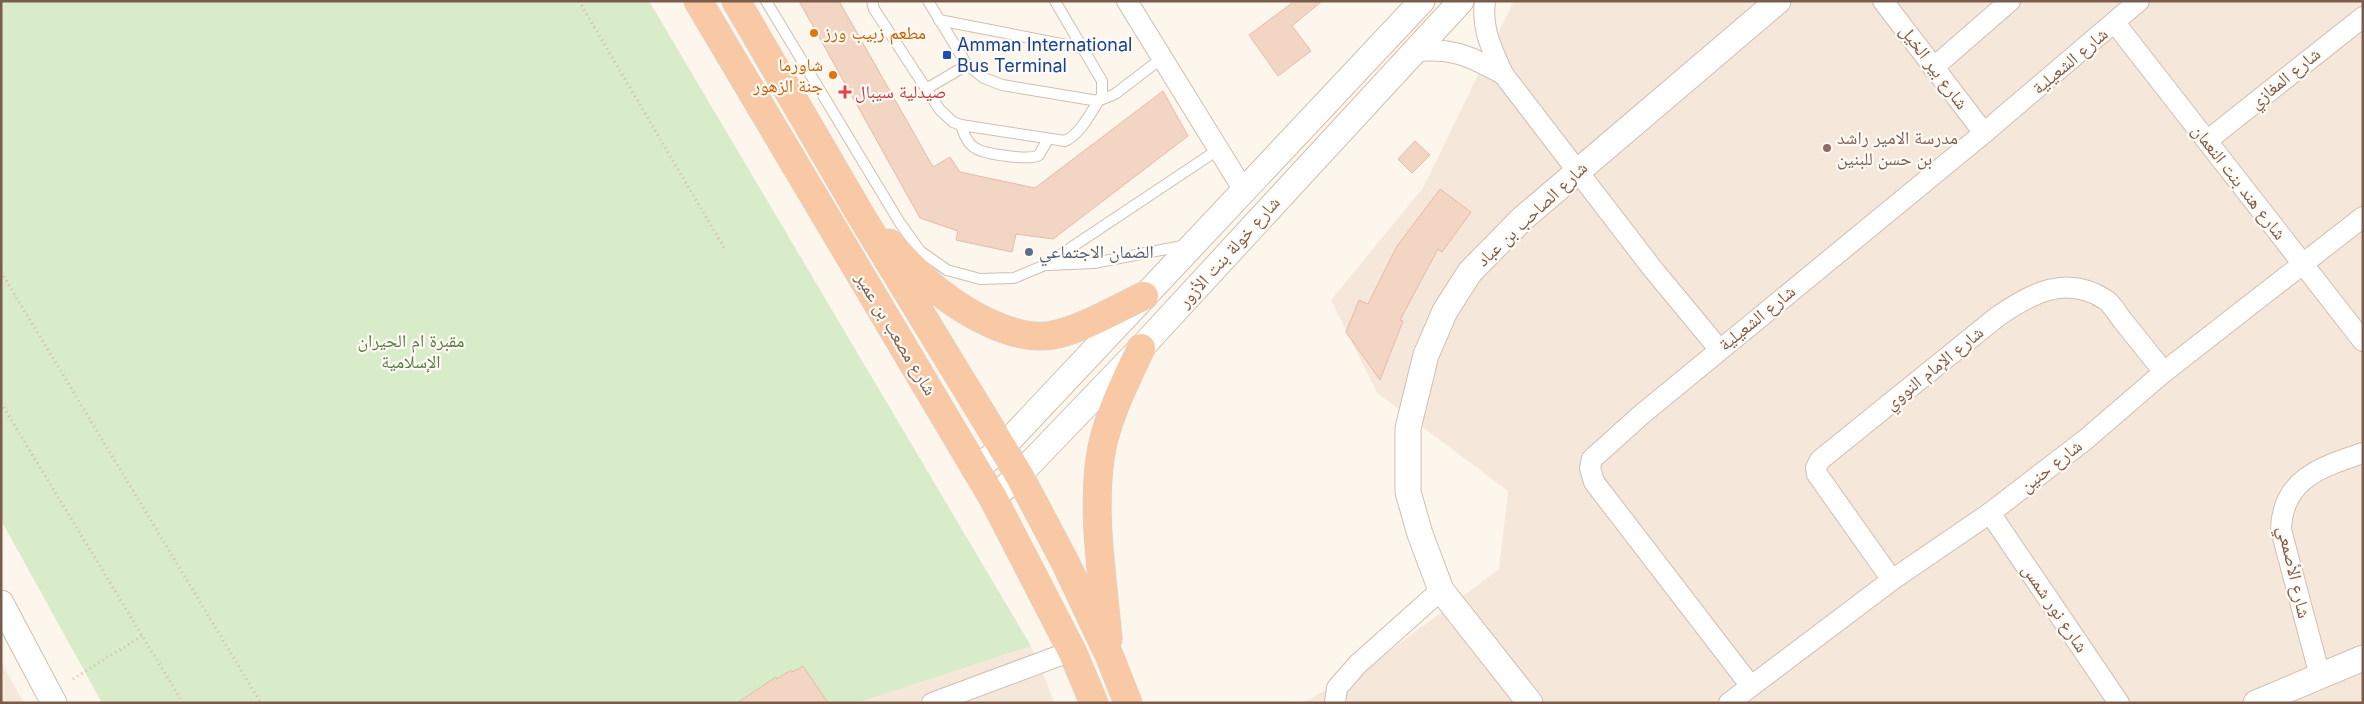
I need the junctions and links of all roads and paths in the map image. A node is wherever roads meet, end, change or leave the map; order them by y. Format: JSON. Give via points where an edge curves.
{"nodes":[{"id":1,"x":579,"y":1,"type":"edge"},
{"id":2,"x":698,"y":1,"type":"edge"},
{"id":3,"x":872,"y":1,"type":"edge"},
{"id":4,"x":928,"y":1,"type":"edge"},
{"id":5,"x":1055,"y":1,"type":"edge"},
{"id":6,"x":1127,"y":1,"type":"edge"},
{"id":7,"x":1422,"y":1,"type":"edge"},
{"id":8,"x":1461,"y":1,"type":"edge"},
{"id":9,"x":1485,"y":1,"type":"edge"},
{"id":10,"x":1778,"y":1,"type":"edge"},
{"id":11,"x":1883,"y":1,"type":"edge"},
{"id":12,"x":2010,"y":1,"type":"edge"},
{"id":13,"x":2139,"y":1,"type":"edge"},
{"id":14,"x":750,"y":7,"type":"edge"},
{"id":15,"x":2363,"y":17,"type":"edge"},
{"id":16,"x":939,"y":20,"type":"junction"},
{"id":17,"x":2115,"y":22,"type":"junction"},
{"id":18,"x":1082,"y":48,"type":"junction"},
{"id":19,"x":1416,"y":51,"type":"junction"},
{"id":20,"x":1162,"y":58,"type":"junction"},
{"id":21,"x":967,"y":65,"type":"junction"},
{"id":22,"x":1933,"y":68,"type":"junction"},
{"id":23,"x":1503,"y":74,"type":"junction"},
{"id":24,"x":926,"y":88,"type":"junction"},
{"id":25,"x":1098,"y":101,"type":"junction"},
{"id":26,"x":961,"y":125,"type":"junction"},
{"id":27,"x":1984,"y":133,"type":"junction"},
{"id":28,"x":1048,"y":139,"type":"junction"},
{"id":29,"x":2208,"y":140,"type":"junction"},
{"id":30,"x":1219,"y":149,"type":"junction"},
{"id":31,"x":1578,"y":170,"type":"junction"},
{"id":32,"x":1243,"y":189,"type":"junction"},
{"id":33,"x":860,"y":214,"type":"junction"},
{"id":34,"x":2363,"y":217,"type":"edge"},
{"id":35,"x":1192,"y":243,"type":"junction"},
{"id":36,"x":726,"y":251,"type":"dead end"},
{"id":37,"x":2302,"y":264,"type":"junction"},
{"id":38,"x":1045,"y":265,"type":"junction"},
{"id":39,"x":1,"y":272,"type":"edge"},
{"id":40,"x":1144,"y":296,"type":"junction"},
{"id":41,"x":2363,"y":341,"type":"edge"},
{"id":42,"x":1141,"y":348,"type":"junction"},
{"id":43,"x":1719,"y":349,"type":"junction"},
{"id":44,"x":2164,"y":372,"type":"junction"},
{"id":45,"x":1,"y":403,"type":"edge"},
{"id":46,"x":1002,"y":448,"type":"junction"},
{"id":47,"x":2363,"y":453,"type":"edge"},
{"id":48,"x":975,"y":470,"type":"junction"},
{"id":49,"x":1019,"y":475,"type":"junction"},
{"id":50,"x":993,"y":498,"type":"junction"},
{"id":51,"x":1990,"y":514,"type":"junction"},
{"id":52,"x":1892,"y":580,"type":"junction"},
{"id":53,"x":1441,"y":590,"type":"junction"},
{"id":54,"x":1,"y":603,"type":"edge"},
{"id":55,"x":142,"y":636,"type":"junction"},
{"id":56,"x":2363,"y":658,"type":"edge"},
{"id":57,"x":1076,"y":662,"type":"junction"},
{"id":58,"x":1112,"y":665,"type":"junction"},
{"id":59,"x":2320,"y":676,"type":"junction"},
{"id":60,"x":73,"y":678,"type":"dead end"},
{"id":61,"x":1750,"y":685,"type":"junction"},
{"id":62,"x":54,"y":703,"type":"edge"},
{"id":63,"x":182,"y":703,"type":"edge"},
{"id":64,"x":261,"y":703,"type":"edge"},
{"id":65,"x":932,"y":703,"type":"edge"},
{"id":66,"x":1084,"y":703,"type":"edge"},
{"id":67,"x":1094,"y":703,"type":"edge"},
{"id":68,"x":1128,"y":703,"type":"edge"},
{"id":69,"x":1136,"y":703,"type":"edge"},
{"id":70,"x":1335,"y":703,"type":"edge"},
{"id":71,"x":1530,"y":703,"type":"edge"},
{"id":72,"x":1729,"y":703,"type":"edge"},
{"id":73,"x":2119,"y":703,"type":"edge"},
{"id":74,"x":2256,"y":703,"type":"edge"}],
"edges":[{"from":1,"to":36,"type":"path"},
{"from":2,"to":48,"type":"highway","name":"شارع مصعب بن عمير"},
{"from":3,"to":24,"type":"lane","via":[[874,9]]},
{"from":4,"to":16,"type":"lane"},
{"from":5,"to":18,"type":"lane"},
{"from":6,"to":20,"type":"street"},
{"from":7,"to":32,"type":"street","name":"شارع خولة بنت الأزور"},
{"from":8,"to":19,"type":"street","name":"شارع خولة بنت الأزور"},
{"from":9,"to":23,"type":"street","via":[[1484,28]]},
{"from":10,"to":31,"type":"street","name":"شارع الصاحب بن عباد"},
{"from":11,"to":22,"type":"street","name":"شارع بير الخيل"},
{"from":12,"to":22,"type":"street"},
{"from":13,"to":17,"type":"street","name":"شارع الشعيلية"},
{"from":14,"to":33,"type":"highway","name":"شارع مصعب بن عمير"},
{"from":14,"to":38,"type":"lane","via":[[920,251],[947,270],[980,280],[1014,278]]},
{"from":15,"to":29,"type":"street","name":"شارع المغازي"},
{"from":16,"to":18,"type":"lane"},
{"from":16,"to":21,"type":"lane"},
{"from":17,"to":27,"type":"street","name":"شارع الشعيلية"},
{"from":17,"to":29,"type":"street","name":"شارع هند بنت النعمان"},
{"from":18,"to":25,"type":"lane","via":[[1102,81],[1102,95]]},
{"from":19,"to":23,"type":"street","via":[[1440,49],[1462,53]]},
{"from":19,"to":42,"type":"street","name":"شارع خولة بنت الأزور"},
{"from":20,"to":25,"type":"lane","via":[[1115,94]]},
{"from":20,"to":30,"type":"street"},
{"from":21,"to":24,"type":"lane"},
{"from":21,"to":25,"type":"lane","via":[[984,78],[1002,85]]},
{"from":22,"to":27,"type":"street","name":"شارع بير الخيل"},
{"from":23,"to":31,"type":"street"},
{"from":24,"to":26,"type":"lane","via":[[946,116]]},
{"from":25,"to":28,"type":"lane","via":[[1071,138]]},
{"from":26,"to":28,"type":"lane"},
{"from":26,"to":28,"type":"lane","via":[[974,148],[1028,159],[1039,155]]},
{"from":27,"to":43,"type":"street","name":"شارع الشعيلية"},
{"from":29,"to":37,"type":"street","name":"شارع هند بنت النعمان"},
{"from":30,"to":32,"type":"street"},
{"from":30,"to":38,"type":"lane"},
{"from":31,"to":43,"type":"street","via":[[1652,268]]},
{"from":31,"to":53,"type":"street","name":"شارع الصاحب بن عباد","via":[[1522,218],[1470,272],[1445,311],[1426,354],[1408,428],[1408,492]]},
{"from":32,"to":35,"type":"street","name":"شارع خولة بنت الأزور"},
{"from":33,"to":40,"type":"highway","via":[[938,291],[993,325],[1022,334],[1051,335],[1081,327]]},
{"from":33,"to":46,"type":"highway","name":"شارع مصعب بن عمير"},
{"from":34,"to":37,"type":"street","name":"شارع حنين"},
{"from":35,"to":38,"type":"lane","via":[[1108,261]]},
{"from":35,"to":40,"type":"street","name":"شارع خولة بنت الأزور"},
{"from":37,"to":41,"type":"street","name":"شارع هند بنت النعمان"},
{"from":37,"to":44,"type":"street","name":"شارع حنين"},
{"from":39,"to":64,"type":"path"},
{"from":40,"to":46,"type":"street","name":"شارع خولة بنت الأزور"},
{"from":42,"to":49,"type":"street","name":"شارع خولة بنت الأزور"},
{"from":42,"to":58,"type":"highway","via":[[1114,410],[1100,458],[1098,515]]},
{"from":43,"to":61,"type":"street","name":"شارع الشعيلية","via":[[1601,449],[1592,459],[1590,468],[1594,482],[1613,508]]},
{"from":44,"to":51,"type":"street","name":"شارع حنين","via":[[2085,440]]},
{"from":44,"to":52,"type":"street","name":"شارع الإمام النووي","via":[[2108,301],[2090,292],[2070,288],[2044,290],[2021,300],[1997,317],[1820,460],[1816,468],[1817,474]]},
{"from":45,"to":55,"type":"path"},
{"from":46,"to":48,"type":"street","name":"شارع خولة بنت الأزور"},
{"from":46,"to":49,"type":"highway","name":"شارع مصعب بن عمير"},
{"from":47,"to":59,"type":"street","name":"شارع الأصمعي","via":[[2310,473],[2292,491],[2282,512],[2281,530]]},
{"from":48,"to":50,"type":"highway","name":"شارع مصعب بن عمير"},
{"from":49,"to":50,"type":"street","name":"شارع خولة بنت الأزور"},
{"from":49,"to":58,"type":"highway","name":"شارع مصعب بن عمير","via":[[1065,562]]},
{"from":50,"to":57,"type":"highway","name":"شارع مصعب بن عمير"},
{"from":51,"to":52,"type":"street","name":"شارع حنين"},
{"from":51,"to":73,"type":"street","name":"شارع نور شمس"},
{"from":52,"to":61,"type":"street","name":"شارع حنين"},
{"from":53,"to":70,"type":"street","via":[[1358,664],[1338,688]]},
{"from":53,"to":71,"type":"street","name":"شارع الصاحب بن عباد"},
{"from":54,"to":62,"type":"street"},
{"from":55,"to":60,"type":"path"},
{"from":55,"to":63,"type":"path"},
{"from":56,"to":59,"type":"street"},
{"from":57,"to":65,"type":"street"},
{"from":57,"to":66,"type":"street","name":"شارع مصعب بن عمير"},
{"from":57,"to":67,"type":"highway","name":"شارع مصعب بن عمير"},
{"from":58,"to":68,"type":"highway","name":"شارع مصعب بن عمير"},
{"from":58,"to":69,"type":"street","name":"شارع مصعب بن عمير"},
{"from":59,"to":74,"type":"street"},
{"from":61,"to":72,"type":"street","name":"شارع حنين"}]}
